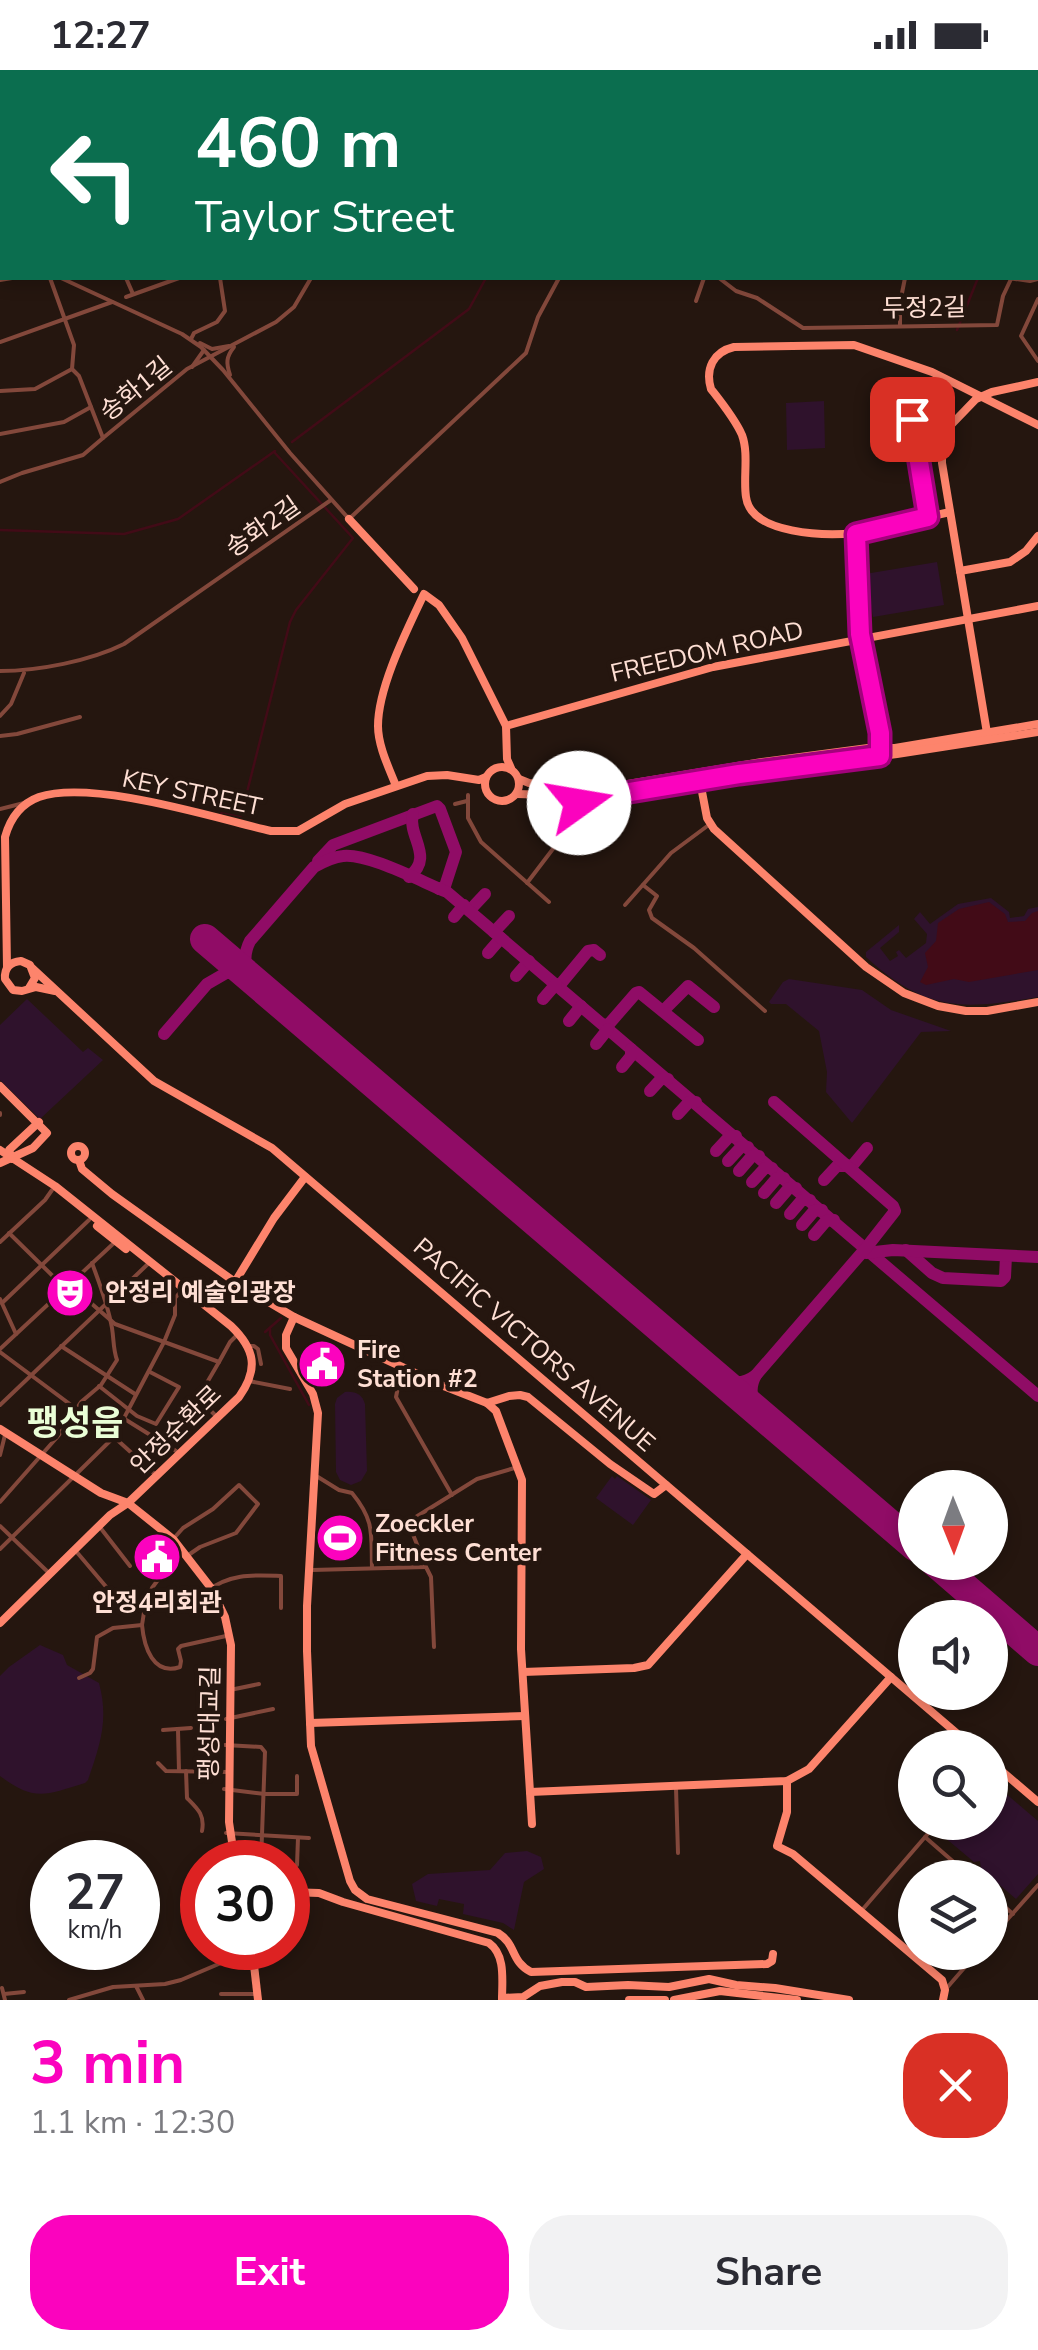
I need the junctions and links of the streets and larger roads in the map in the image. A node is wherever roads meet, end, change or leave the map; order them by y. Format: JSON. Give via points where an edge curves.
{"nodes":[{"id":1,"x":51,"y":280,"type":"edge"},
{"id":2,"x":66,"y":280,"type":"edge"},
{"id":3,"x":127,"y":280,"type":"edge"},
{"id":4,"x":174,"y":280,"type":"edge"},
{"id":5,"x":220,"y":280,"type":"edge"},
{"id":6,"x":310,"y":280,"type":"edge"},
{"id":7,"x":558,"y":280,"type":"edge"},
{"id":8,"x":703,"y":280,"type":"edge"},
{"id":9,"x":722,"y":280,"type":"edge"},
{"id":10,"x":906,"y":280,"type":"edge"},
{"id":11,"x":1009,"y":280,"type":"edge"},
{"id":12,"x":133,"y":294,"type":"junction"},
{"id":13,"x":126,"y":297,"type":"dead end"},
{"id":14,"x":1038,"y":299,"type":"edge"},
{"id":15,"x":112,"y":302,"type":"junction"},
{"id":16,"x":696,"y":302,"type":"dead end"},
{"id":17,"x":66,"y":319,"type":"junction"},
{"id":18,"x":900,"y":326,"type":"junction"},
{"id":19,"x":190,"y":339,"type":"junction"},
{"id":20,"x":0,"y":342,"type":"edge"},
{"id":21,"x":237,"y":345,"type":"junction"},
{"id":22,"x":204,"y":350,"type":"junction"},
{"id":23,"x":212,"y":358,"type":"junction"},
{"id":24,"x":1038,"y":361,"type":"edge"},
{"id":25,"x":192,"y":367,"type":"junction"},
{"id":26,"x":72,"y":369,"type":"junction"},
{"id":27,"x":231,"y":380,"type":"junction"},
{"id":28,"x":1038,"y":382,"type":"edge"},
{"id":29,"x":907,"y":389,"type":"dead end"},
{"id":30,"x":0,"y":391,"type":"edge"},
{"id":31,"x":979,"y":397,"type":"junction"},
{"id":32,"x":91,"y":407,"type":"junction"},
{"id":33,"x":1038,"y":425,"type":"edge"},
{"id":34,"x":0,"y":434,"type":"edge"},
{"id":35,"x":103,"y":438,"type":"junction"},
{"id":36,"x":942,"y":456,"type":"junction"},
{"id":37,"x":918,"y":460,"type":"junction"},
{"id":38,"x":0,"y":482,"type":"edge"},
{"id":39,"x":331,"y":500,"type":"junction"},
{"id":40,"x":950,"y":512,"type":"junction"},
{"id":41,"x":928,"y":517,"type":"junction"},
{"id":42,"x":349,"y":519,"type":"junction"},
{"id":43,"x":856,"y":534,"type":"junction"},
{"id":44,"x":1038,"y":536,"type":"edge"},
{"id":45,"x":960,"y":571,"type":"junction"},
{"id":46,"x":414,"y":589,"type":"joint"},
{"id":47,"x":424,"y":594,"type":"junction"},
{"id":48,"x":1038,"y":606,"type":"edge"},
{"id":49,"x":968,"y":620,"type":"junction"},
{"id":50,"x":861,"y":639,"type":"junction"},
{"id":51,"x":25,"y":670,"type":"junction"},
{"id":52,"x":0,"y":671,"type":"edge"},
{"id":53,"x":0,"y":716,"type":"edge"},
{"id":54,"x":80,"y":717,"type":"dead end"},
{"id":55,"x":1038,"y":724,"type":"edge"},
{"id":56,"x":506,"y":726,"type":"junction"},
{"id":57,"x":1038,"y":732,"type":"edge"},
{"id":58,"x":0,"y":736,"type":"edge"},
{"id":59,"x":987,"y":738,"type":"junction"},
{"id":60,"x":880,"y":752,"type":"junction"},
{"id":61,"x":506,"y":765,"type":"junction"},
{"id":62,"x":699,"y":776,"type":"junction"},
{"id":63,"x":520,"y":779,"type":"junction"},
{"id":64,"x":483,"y":781,"type":"junction"},
{"id":65,"x":396,"y":786,"type":"junction"},
{"id":66,"x":579,"y":792,"type":"junction"},
{"id":67,"x":517,"y":794,"type":"junction"},
{"id":68,"x":30,"y":802,"type":"junction"},
{"id":69,"x":455,"y":804,"type":"dead end"},
{"id":70,"x":0,"y":809,"type":"edge"},
{"id":71,"x":710,"y":824,"type":"junction"},
{"id":72,"x":527,"y":882,"type":"junction"},
{"id":73,"x":643,"y":885,"type":"junction"},
{"id":74,"x":549,"y":902,"type":"dead end"},
{"id":75,"x":626,"y":905,"type":"dead end"},
{"id":76,"x":8,"y":938,"type":"junction"},
{"id":77,"x":30,"y":965,"type":"junction"},
{"id":78,"x":4,"y":973,"type":"edge"},
{"id":79,"x":29,"y":988,"type":"junction"},
{"id":80,"x":13,"y":990,"type":"junction"},
{"id":81,"x":56,"y":991,"type":"junction"},
{"id":82,"x":0,"y":992,"type":"edge"},
{"id":83,"x":1038,"y":1002,"type":"edge"},
{"id":84,"x":765,"y":1011,"type":"dead end"},
{"id":85,"x":0,"y":1086,"type":"edge"},
{"id":86,"x":39,"y":1122,"type":"junction"},
{"id":87,"x":0,"y":1150,"type":"edge"},
{"id":88,"x":11,"y":1158,"type":"junction"},
{"id":89,"x":79,"y":1160,"type":"dead end"},
{"id":90,"x":0,"y":1163,"type":"edge"},
{"id":91,"x":0,"y":1170,"type":"edge"},
{"id":92,"x":305,"y":1177,"type":"junction"},
{"id":93,"x":52,"y":1190,"type":"junction"},
{"id":94,"x":89,"y":1220,"type":"junction"},
{"id":95,"x":9,"y":1234,"type":"junction"},
{"id":96,"x":118,"y":1239,"type":"junction"},
{"id":97,"x":0,"y":1242,"type":"edge"},
{"id":98,"x":92,"y":1263,"type":"junction"},
{"id":99,"x":42,"y":1264,"type":"junction"},
{"id":100,"x":149,"y":1264,"type":"junction"},
{"id":101,"x":235,"y":1282,"type":"junction"},
{"id":102,"x":68,"y":1286,"type":"junction"},
{"id":103,"x":182,"y":1290,"type":"junction"},
{"id":104,"x":1,"y":1301,"type":"edge"},
{"id":105,"x":107,"y":1304,"type":"junction"},
{"id":106,"x":99,"y":1312,"type":"junction"},
{"id":107,"x":294,"y":1317,"type":"junction"},
{"id":108,"x":110,"y":1320,"type":"junction"},
{"id":109,"x":16,"y":1334,"type":"junction"},
{"id":110,"x":238,"y":1334,"type":"junction"},
{"id":111,"x":164,"y":1342,"type":"junction"},
{"id":112,"x":61,"y":1346,"type":"junction"},
{"id":113,"x":248,"y":1346,"type":"junction"},
{"id":114,"x":0,"y":1351,"type":"edge"},
{"id":115,"x":219,"y":1362,"type":"junction"},
{"id":116,"x":261,"y":1364,"type":"dead end"},
{"id":117,"x":402,"y":1367,"type":"junction"},
{"id":118,"x":148,"y":1370,"type":"junction"},
{"id":119,"x":30,"y":1376,"type":"junction"},
{"id":120,"x":108,"y":1376,"type":"junction"},
{"id":121,"x":249,"y":1382,"type":"junction"},
{"id":122,"x":99,"y":1386,"type":"junction"},
{"id":123,"x":290,"y":1389,"type":"dead end"},
{"id":124,"x":135,"y":1394,"type":"junction"},
{"id":125,"x":487,"y":1403,"type":"junction"},
{"id":126,"x":0,"y":1404,"type":"edge"},
{"id":127,"x":128,"y":1408,"type":"junction"},
{"id":128,"x":75,"y":1409,"type":"junction"},
{"id":129,"x":217,"y":1416,"type":"junction"},
{"id":130,"x":123,"y":1418,"type":"junction"},
{"id":131,"x":3,"y":1431,"type":"edge"},
{"id":132,"x":114,"y":1437,"type":"junction"},
{"id":133,"x":176,"y":1451,"type":"junction"},
{"id":134,"x":40,"y":1454,"type":"junction"},
{"id":135,"x":0,"y":1455,"type":"edge"},
{"id":136,"x":518,"y":1467,"type":"junction"},
{"id":137,"x":155,"y":1474,"type":"junction"},
{"id":138,"x":74,"y":1475,"type":"junction"},
{"id":139,"x":315,"y":1476,"type":"junction"},
{"id":140,"x":666,"y":1485,"type":"junction"},
{"id":141,"x":452,"y":1495,"type":"junction"},
{"id":142,"x":0,"y":1502,"type":"edge"},
{"id":143,"x":125,"y":1503,"type":"junction"},
{"id":144,"x":0,"y":1526,"type":"edge"},
{"id":145,"x":99,"y":1526,"type":"junction"},
{"id":146,"x":12,"y":1537,"type":"junction"},
{"id":147,"x":174,"y":1539,"type":"junction"},
{"id":148,"x":0,"y":1549,"type":"edge"},
{"id":149,"x":75,"y":1550,"type":"junction"},
{"id":150,"x":182,"y":1552,"type":"junction"},
{"id":151,"x":746,"y":1554,"type":"junction"},
{"id":152,"x":130,"y":1566,"type":"dead end"},
{"id":153,"x":426,"y":1566,"type":"junction"},
{"id":154,"x":372,"y":1568,"type":"junction"},
{"id":155,"x":308,"y":1570,"type":"junction"},
{"id":156,"x":50,"y":1574,"type":"junction"},
{"id":157,"x":209,"y":1590,"type":"junction"},
{"id":158,"x":102,"y":1596,"type":"dead end"},
{"id":159,"x":282,"y":1608,"type":"dead end"},
{"id":160,"x":0,"y":1623,"type":"edge"},
{"id":161,"x":142,"y":1625,"type":"junction"},
{"id":162,"x":228,"y":1635,"type":"junction"},
{"id":163,"x":434,"y":1647,"type":"dead end"},
{"id":164,"x":523,"y":1672,"type":"junction"},
{"id":165,"x":891,"y":1676,"type":"junction"},
{"id":166,"x":79,"y":1678,"type":"dead end"},
{"id":167,"x":260,"y":1684,"type":"dead end"},
{"id":168,"x":230,"y":1690,"type":"junction"},
{"id":169,"x":273,"y":1709,"type":"dead end"},
{"id":170,"x":525,"y":1716,"type":"junction"},
{"id":171,"x":228,"y":1719,"type":"junction"},
{"id":172,"x":310,"y":1723,"type":"junction"},
{"id":173,"x":191,"y":1728,"type":"dead end"},
{"id":174,"x":163,"y":1730,"type":"dead end"},
{"id":175,"x":178,"y":1730,"type":"junction"},
{"id":176,"x":953,"y":1730,"type":"edge"},
{"id":177,"x":227,"y":1745,"type":"junction"},
{"id":178,"x":158,"y":1763,"type":"dead end"},
{"id":179,"x":179,"y":1771,"type":"junction"},
{"id":180,"x":186,"y":1771,"type":"junction"},
{"id":181,"x":227,"y":1772,"type":"junction"},
{"id":182,"x":298,"y":1776,"type":"dead end"},
{"id":183,"x":1008,"y":1777,"type":"edge"},
{"id":184,"x":787,"y":1780,"type":"junction"},
{"id":185,"x":676,"y":1786,"type":"junction"},
{"id":186,"x":226,"y":1789,"type":"junction"},
{"id":187,"x":530,"y":1792,"type":"junction"},
{"id":188,"x":265,"y":1794,"type":"junction"},
{"id":189,"x":1038,"y":1802,"type":"edge"},
{"id":190,"x":532,"y":1824,"type":"dead end"},
{"id":191,"x":202,"y":1832,"type":"dead end"},
{"id":192,"x":228,"y":1832,"type":"junction"},
{"id":193,"x":264,"y":1836,"type":"junction"},
{"id":194,"x":298,"y":1838,"type":"joint"},
{"id":195,"x":309,"y":1838,"type":"dead end"},
{"id":196,"x":229,"y":1840,"type":"edge"},
{"id":197,"x":264,"y":1840,"type":"edge"},
{"id":198,"x":923,"y":1840,"type":"edge"},
{"id":199,"x":929,"y":1840,"type":"edge"},
{"id":200,"x":678,"y":1853,"type":"dead end"},
{"id":201,"x":952,"y":1860,"type":"edge"},
{"id":202,"x":1038,"y":1885,"type":"edge"},
{"id":203,"x":310,"y":1893,"type":"edge"},
{"id":204,"x":1008,"y":1910,"type":"edge"},
{"id":205,"x":861,"y":1912,"type":"junction"},
{"id":206,"x":1013,"y":1914,"type":"junction"},
{"id":207,"x":1008,"y":1920,"type":"edge"},
{"id":208,"x":773,"y":1954,"type":"dead end"},
{"id":209,"x":205,"y":1970,"type":"edge"},
{"id":210,"x":256,"y":1970,"type":"edge"},
{"id":211,"x":964,"y":1970,"type":"edge"},
{"id":212,"x":136,"y":1985,"type":"junction"},
{"id":213,"x":628,"y":1985,"type":"junction"},
{"id":214,"x":685,"y":1985,"type":"junction"},
{"id":215,"x":722,"y":1986,"type":"junction"},
{"id":216,"x":24,"y":1992,"type":"dead end"},
{"id":217,"x":94,"y":1993,"type":"junction"},
{"id":218,"x":4,"y":1994,"type":"edge"},
{"id":219,"x":221,"y":1994,"type":"dead end"},
{"id":220,"x":944,"y":1995,"type":"edge"},
{"id":221,"x":259,"y":1997,"type":"edge"},
{"id":222,"x":692,"y":1998,"type":"edge"},
{"id":223,"x":502,"y":1999,"type":"edge"},
{"id":224,"x":69,"y":2000,"type":"edge"},
{"id":225,"x":98,"y":2000,"type":"edge"},
{"id":226,"x":143,"y":2000,"type":"edge"},
{"id":227,"x":632,"y":2000,"type":"edge"},
{"id":228,"x":665,"y":2000,"type":"edge"},
{"id":229,"x":674,"y":2000,"type":"edge"},
{"id":230,"x":713,"y":2000,"type":"edge"},
{"id":231,"x":796,"y":2000,"type":"edge"},
{"id":232,"x":849,"y":2000,"type":"edge"}],
"edges":[{"from":1,"to":17,"type":"street","name":"송화1길"},
{"from":2,"to":15,"type":"street","name":"송화2길"},
{"from":3,"to":12,"type":"street"},
{"from":4,"to":12,"type":"street"},
{"from":5,"to":19,"type":"street","via":[[225,311]]},
{"from":6,"to":21,"type":"street","name":"송화1길","via":[[289,312]]},
{"from":7,"to":42,"type":"street","via":[[526,353]]},
{"from":8,"to":16,"type":"street"},
{"from":9,"to":18,"type":"street","name":"두정2길","via":[[804,328]]},
{"from":10,"to":18,"type":"street"},
{"from":11,"to":18,"type":"street","name":"두정2길","via":[[997,325]]},
{"from":12,"to":13,"type":"street"},
{"from":14,"to":24,"type":"street","via":[[1021,336]]},
{"from":15,"to":17,"type":"street"},
{"from":15,"to":19,"type":"street","name":"송화2길"},
{"from":17,"to":20,"type":"street"},
{"from":17,"to":26,"type":"street","name":"송화1길"},
{"from":19,"to":21,"type":"street","via":[[212,349]]},
{"from":19,"to":22,"type":"street","name":"송화2길"},
{"from":21,"to":23,"type":"street","name":"송화1길"},
{"from":21,"to":27,"type":"street","via":[[226,364]]},
{"from":22,"to":23,"type":"street","name":"송화2길"},
{"from":22,"to":25,"type":"street"},
{"from":23,"to":25,"type":"street","name":"송화1길"},
{"from":23,"to":27,"type":"street","name":"송화2길"},
{"from":25,"to":35,"type":"street","name":"송화1길"},
{"from":26,"to":30,"type":"street","via":[[35,389]]},
{"from":26,"to":32,"type":"street","name":"송화1길"},
{"from":27,"to":39,"type":"street","name":"송화2길"},
{"from":28,"to":31,"type":"street"},
{"from":29,"to":37,"type":"street"},
{"from":31,"to":33,"type":"street"},
{"from":31,"to":36,"type":"street","via":[[949,427]]},
{"from":31,"to":43,"type":"street","via":[[932,372],[854,346],[734,347],[717,355],[709,382],[744,442],[751,512],[802,533]]},
{"from":32,"to":34,"type":"street","via":[[64,422]]},
{"from":32,"to":35,"type":"street","name":"송화1길"},
{"from":35,"to":38,"type":"street","via":[[83,455]]},
{"from":36,"to":37,"type":"street"},
{"from":36,"to":40,"type":"street"},
{"from":37,"to":41,"type":"street"},
{"from":39,"to":42,"type":"street"},
{"from":39,"to":51,"type":"street","name":"송화2길","via":[[124,644]]},
{"from":40,"to":41,"type":"street"},
{"from":40,"to":45,"type":"street"},
{"from":41,"to":43,"type":"street"},
{"from":42,"to":46,"type":"street"},
{"from":43,"to":50,"type":"street"},
{"from":44,"to":45,"type":"street","via":[[1010,562]]},
{"from":45,"to":49,"type":"street"},
{"from":46,"to":47,"type":"street"},
{"from":47,"to":56,"type":"street","via":[[462,638]]},
{"from":47,"to":65,"type":"street","via":[[392,666],[378,721]]},
{"from":48,"to":49,"type":"street","name":"FREEDOM ROAD"},
{"from":49,"to":50,"type":"street","name":"FREEDOM ROAD"},
{"from":49,"to":59,"type":"street"},
{"from":50,"to":56,"type":"street","name":"FREEDOM ROAD","via":[[713,666]]},
{"from":50,"to":60,"type":"street"},
{"from":51,"to":52,"type":"street","name":"송화2길"},
{"from":51,"to":53,"type":"street"},
{"from":54,"to":58,"type":"street"},
{"from":55,"to":59,"type":"street"},
{"from":56,"to":61,"type":"street"},
{"from":57,"to":59,"type":"street"},
{"from":59,"to":60,"type":"street"},
{"from":60,"to":62,"type":"street","via":[[780,760]]},
{"from":61,"to":63,"type":"street"},
{"from":61,"to":64,"type":"street"},
{"from":62,"to":66,"type":"street","via":[[624,793]]},
{"from":62,"to":71,"type":"street"},
{"from":63,"to":66,"type":"street"},
{"from":63,"to":67,"type":"street"},
{"from":64,"to":65,"type":"street","name":"KEY STREET","via":[[436,775]]},
{"from":64,"to":67,"type":"street","via":[[498,800]]},
{"from":65,"to":68,"type":"street","name":"KEY STREET","via":[[290,832],[104,794],[69,792]]},
{"from":66,"to":67,"type":"street"},
{"from":66,"to":72,"type":"street","via":[[578,816]]},
{"from":68,"to":70,"type":"street"},
{"from":68,"to":76,"type":"street","via":[[4,837]]},
{"from":69,"to":72,"type":"street","via":[[467,798],[468,818],[481,842]]},
{"from":71,"to":73,"type":"street"},
{"from":71,"to":83,"type":"street","via":[[904,993],[966,1011]]},
{"from":72,"to":74,"type":"street"},
{"from":73,"to":75,"type":"street"},
{"from":73,"to":84,"type":"street","via":[[657,896],[652,918]]},
{"from":76,"to":77,"type":"street","name":"PACIFIC VICTORS AVENUE"},
{"from":76,"to":78,"type":"street"},
{"from":77,"to":78,"type":"street","via":[[18,961]]},
{"from":77,"to":79,"type":"street"},
{"from":77,"to":81,"type":"street","name":"PACIFIC VICTORS AVENUE"},
{"from":78,"to":80,"type":"street"},
{"from":79,"to":80,"type":"street"},
{"from":79,"to":81,"type":"street"},
{"from":80,"to":82,"type":"street"},
{"from":81,"to":92,"type":"street","name":"PACIFIC VICTORS AVENUE","via":[[154,1080],[272,1148]]},
{"from":85,"to":86,"type":"street"},
{"from":86,"to":88,"type":"street","via":[[10,1150]]},
{"from":86,"to":88,"type":"street","via":[[47,1133]]},
{"from":87,"to":88,"type":"street"},
{"from":88,"to":90,"type":"street"},
{"from":88,"to":91,"type":"street"},
{"from":88,"to":93,"type":"street"},
{"from":88,"to":96,"type":"street"},
{"from":89,"to":101,"type":"street","via":[[100,1185]]},
{"from":92,"to":101,"type":"street"},
{"from":92,"to":140,"type":"street","name":"PACIFIC VICTORS AVENUE"},
{"from":93,"to":94,"type":"street"},
{"from":93,"to":95,"type":"street"},
{"from":94,"to":96,"type":"street"},
{"from":94,"to":99,"type":"street"},
{"from":95,"to":97,"type":"street"},
{"from":95,"to":99,"type":"street"},
{"from":96,"to":98,"type":"street"},
{"from":96,"to":100,"type":"street"},
{"from":98,"to":102,"type":"street"},
{"from":98,"to":105,"type":"street"},
{"from":99,"to":102,"type":"street"},
{"from":99,"to":104,"type":"street"},
{"from":100,"to":103,"type":"street"},
{"from":100,"to":105,"type":"street"},
{"from":101,"to":107,"type":"street"},
{"from":102,"to":106,"type":"street"},
{"from":102,"to":109,"type":"street"},
{"from":103,"to":110,"type":"street"},
{"from":103,"to":111,"type":"street"},
{"from":104,"to":109,"type":"street"},
{"from":105,"to":106,"type":"street"},
{"from":105,"to":108,"type":"street"},
{"from":106,"to":108,"type":"street"},
{"from":106,"to":112,"type":"street"},
{"from":107,"to":117,"type":"street"},
{"from":107,"to":139,"type":"street","via":[[286,1348],[318,1413]]},
{"from":108,"to":111,"type":"street"},
{"from":108,"to":120,"type":"street","via":[[117,1360]]},
{"from":109,"to":114,"type":"street"},
{"from":110,"to":113,"type":"street"},
{"from":110,"to":115,"type":"street"},
{"from":110,"to":129,"type":"street","name":"안정순환로","via":[[247,1372]]},
{"from":111,"to":115,"type":"street"},
{"from":111,"to":118,"type":"street"},
{"from":112,"to":119,"type":"street"},
{"from":112,"to":120,"type":"street"},
{"from":113,"to":116,"type":"street","via":[[258,1349]]},
{"from":113,"to":121,"type":"street","name":"안정순환로"},
{"from":114,"to":119,"type":"street"},
{"from":115,"to":129,"type":"street","via":[[198,1398]]},
{"from":117,"to":125,"type":"street"},
{"from":117,"to":141,"type":"street","via":[[396,1396]]},
{"from":118,"to":124,"type":"street"},
{"from":118,"to":127,"type":"street","via":[[179,1387],[156,1424]]},
{"from":119,"to":126,"type":"street"},
{"from":119,"to":128,"type":"street"},
{"from":120,"to":122,"type":"street"},
{"from":120,"to":124,"type":"street"},
{"from":121,"to":123,"type":"street"},
{"from":121,"to":129,"type":"street","name":"안정순환로"},
{"from":122,"to":127,"type":"street"},
{"from":122,"to":128,"type":"street"},
{"from":124,"to":127,"type":"street"},
{"from":125,"to":136,"type":"street"},
{"from":125,"to":140,"type":"street","via":[[528,1398],[654,1494]]},
{"from":127,"to":130,"type":"street"},
{"from":128,"to":132,"type":"street"},
{"from":128,"to":134,"type":"street"},
{"from":129,"to":133,"type":"street","name":"안정순환로"},
{"from":129,"to":137,"type":"street","name":"안정순환로"},
{"from":130,"to":132,"type":"street"},
{"from":130,"to":133,"type":"street","name":"안정순환로"},
{"from":131,"to":134,"type":"street"},
{"from":131,"to":135,"type":"street"},
{"from":132,"to":137,"type":"street"},
{"from":132,"to":138,"type":"street"},
{"from":133,"to":137,"type":"street","name":"안정순환로"},
{"from":134,"to":138,"type":"street"},
{"from":134,"to":142,"type":"street"},
{"from":136,"to":141,"type":"street"},
{"from":136,"to":164,"type":"street"},
{"from":137,"to":143,"type":"street","name":"안정순환로"},
{"from":138,"to":143,"type":"street"},
{"from":138,"to":146,"type":"street"},
{"from":139,"to":154,"type":"street","via":[[361,1504],[370,1520]]},
{"from":139,"to":155,"type":"street"},
{"from":140,"to":151,"type":"street","name":"PACIFIC VICTORS AVENUE"},
{"from":141,"to":153,"type":"street","via":[[411,1520]]},
{"from":143,"to":145,"type":"street","name":"안정순환로"},
{"from":143,"to":147,"type":"street","name":"팽성대교길"},
{"from":143,"to":150,"type":"street","name":"팽성대교길"},
{"from":144,"to":146,"type":"street"},
{"from":145,"to":149,"type":"street","name":"안정순환로"},
{"from":145,"to":152,"type":"street"},
{"from":146,"to":148,"type":"street"},
{"from":146,"to":156,"type":"street"},
{"from":147,"to":150,"type":"street","name":"팽성대교길"},
{"from":147,"to":150,"type":"street","via":[[239,1486],[258,1504],[236,1532]]},
{"from":149,"to":156,"type":"street","name":"안정순환로"},
{"from":149,"to":158,"type":"street","via":[[108,1589]]},
{"from":150,"to":157,"type":"street","name":"팽성대교길"},
{"from":150,"to":161,"type":"street","via":[[155,1582]]},
{"from":151,"to":164,"type":"street","via":[[648,1665]]},
{"from":151,"to":165,"type":"street","name":"PACIFIC VICTORS AVENUE"},
{"from":153,"to":154,"type":"street"},
{"from":153,"to":163,"type":"street"},
{"from":154,"to":155,"type":"street"},
{"from":155,"to":172,"type":"street"},
{"from":156,"to":160,"type":"street","name":"안정순환로"},
{"from":157,"to":159,"type":"street","via":[[243,1574],[281,1576]]},
{"from":157,"to":162,"type":"street","name":"팽성대교길"},
{"from":161,"to":162,"type":"street","via":[[146,1650],[168,1670],[180,1667],[181,1646]]},
{"from":161,"to":166,"type":"street","via":[[97,1637],[93,1668]]},
{"from":162,"to":168,"type":"street","name":"팽성대교길"},
{"from":164,"to":170,"type":"street"},
{"from":165,"to":176,"type":"street","name":"PACIFIC VICTORS AVENUE"},
{"from":165,"to":184,"type":"street","via":[[809,1769]]},
{"from":167,"to":168,"type":"street"},
{"from":168,"to":171,"type":"street","name":"팽성대교길"},
{"from":169,"to":171,"type":"street"},
{"from":170,"to":172,"type":"street"},
{"from":170,"to":187,"type":"street"},
{"from":171,"to":177,"type":"street","name":"팽성대교길"},
{"from":172,"to":208,"type":"street","via":[[350,1881],[366,1899],[498,1932],[531,1972],[767,1964]]},
{"from":173,"to":175,"type":"street"},
{"from":174,"to":175,"type":"street"},
{"from":175,"to":179,"type":"street"},
{"from":177,"to":181,"type":"street","name":"팽성대교길"},
{"from":177,"to":188,"type":"street","via":[[264,1749]]},
{"from":178,"to":179,"type":"street"},
{"from":179,"to":180,"type":"street"},
{"from":180,"to":181,"type":"street"},
{"from":180,"to":191,"type":"street","via":[[187,1798],[202,1812]]},
{"from":181,"to":186,"type":"street","name":"팽성대교길"},
{"from":182,"to":188,"type":"street","via":[[296,1794]]},
{"from":183,"to":189,"type":"street"},
{"from":184,"to":185,"type":"street"},
{"from":184,"to":205,"type":"street","via":[[777,1846]]},
{"from":185,"to":187,"type":"street"},
{"from":185,"to":200,"type":"street"},
{"from":186,"to":188,"type":"street"},
{"from":186,"to":192,"type":"street","name":"팽성대교길"},
{"from":187,"to":190,"type":"street"},
{"from":188,"to":193,"type":"street"},
{"from":192,"to":193,"type":"street"},
{"from":192,"to":196,"type":"street","name":"팽성대교길"},
{"from":193,"to":194,"type":"street"},
{"from":193,"to":197,"type":"street"},
{"from":194,"to":195,"type":"street"},
{"from":198,"to":205,"type":"street"},
{"from":199,"to":201,"type":"street"},
{"from":202,"to":206,"type":"street"},
{"from":203,"to":223,"type":"street","via":[[490,1943],[500,1957]]},
{"from":204,"to":206,"type":"street"},
{"from":205,"to":220,"type":"street","via":[[942,1980]]},
{"from":206,"to":207,"type":"street"},
{"from":209,"to":212,"type":"street"},
{"from":210,"to":221,"type":"street"},
{"from":211,"to":220,"type":"street"},
{"from":212,"to":217,"type":"street"},
{"from":212,"to":226,"type":"street"},
{"from":213,"to":214,"type":"street"},
{"from":213,"to":223,"type":"street","via":[[549,1983]]},
{"from":213,"to":227,"type":"street"},
{"from":214,"to":215,"type":"street","via":[[709,1979]]},
{"from":214,"to":222,"type":"street"},
{"from":215,"to":222,"type":"street"},
{"from":215,"to":230,"type":"street"},
{"from":215,"to":231,"type":"street"},
{"from":215,"to":232,"type":"street"},
{"from":216,"to":218,"type":"street"},
{"from":217,"to":224,"type":"street"},
{"from":217,"to":225,"type":"street"},
{"from":219,"to":221,"type":"street"},
{"from":222,"to":229,"type":"street"},
{"from":227,"to":228,"type":"street"}]}
